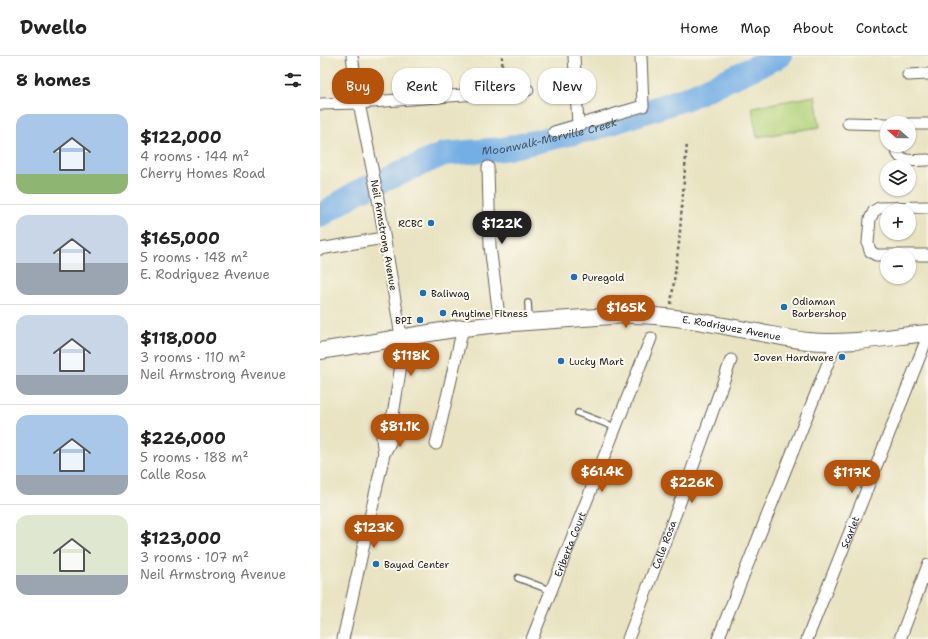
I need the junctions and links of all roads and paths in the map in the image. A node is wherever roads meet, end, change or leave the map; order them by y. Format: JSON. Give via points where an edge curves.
{"nodes":[{"id":1,"x":352,"y":56,"type":"edge"},
{"id":2,"x":502,"y":56,"type":"edge"},
{"id":3,"x":574,"y":56,"type":"edge"},
{"id":4,"x":641,"y":56,"type":"edge"},
{"id":5,"x":354,"y":68,"type":"edge"},
{"id":6,"x":502,"y":68,"type":"edge"},
{"id":7,"x":928,"y":74,"type":"edge"},
{"id":8,"x":908,"y":75,"type":"dead end"},
{"id":9,"x":460,"y":95,"type":"edge"},
{"id":10,"x":384,"y":101,"type":"edge"},
{"id":11,"x":320,"y":104,"type":"edge"},
{"id":12,"x":332,"y":104,"type":"edge"},
{"id":13,"x":359,"y":104,"type":"edge"},
{"id":14,"x":848,"y":123,"type":"dead end"},
{"id":15,"x":578,"y":124,"type":"junction"},
{"id":16,"x":880,"y":124,"type":"edge"},
{"id":17,"x":916,"y":124,"type":"edge"},
{"id":18,"x":928,"y":124,"type":"edge"},
{"id":19,"x":554,"y":132,"type":"dead end"},
{"id":20,"x":687,"y":143,"type":"dead end"},
{"id":21,"x":897,"y":152,"type":"edge"},
{"id":22,"x":928,"y":160,"type":"edge"},
{"id":23,"x":488,"y":167,"type":"dead end"},
{"id":24,"x":928,"y":207,"type":"edge"},
{"id":25,"x":384,"y":238,"type":"junction"},
{"id":26,"x":320,"y":249,"type":"edge"},
{"id":27,"x":928,"y":255,"type":"edge"},
{"id":28,"x":530,"y":303,"type":"dead end"},
{"id":29,"x":669,"y":317,"type":"junction"},
{"id":30,"x":531,"y":323,"type":"junction"},
{"id":31,"x":500,"y":324,"type":"junction"},
{"id":32,"x":462,"y":328,"type":"junction"},
{"id":33,"x":928,"y":335,"type":"edge"},
{"id":34,"x":402,"y":338,"type":"junction"},
{"id":35,"x":650,"y":338,"type":"dead end"},
{"id":36,"x":836,"y":343,"type":"junction"},
{"id":37,"x":320,"y":351,"type":"edge"},
{"id":38,"x":731,"y":360,"type":"dead end"},
{"id":39,"x":578,"y":413,"type":"dead end"},
{"id":40,"x":615,"y":427,"type":"junction"},
{"id":41,"x":436,"y":444,"type":"dead end"},
{"id":42,"x":928,"y":565,"type":"edge"},
{"id":43,"x":518,"y":578,"type":"dead end"},
{"id":44,"x":552,"y":591,"type":"junction"},
{"id":45,"x":343,"y":639,"type":"edge"},
{"id":46,"x":532,"y":639,"type":"edge"},
{"id":47,"x":628,"y":639,"type":"edge"},
{"id":48,"x":718,"y":639,"type":"edge"},
{"id":49,"x":807,"y":639,"type":"edge"},
{"id":50,"x":900,"y":639,"type":"edge"}],
"edges":[{"from":1,"to":5,"type":"street","name":"Neil Armstrong Avenue"},
{"from":2,"to":6,"type":"path"},
{"from":3,"to":15,"type":"street"},
{"from":4,"to":15,"type":"street","via":[[643,106]]},
{"from":7,"to":8,"type":"street"},
{"from":9,"to":10,"type":"street"},
{"from":11,"to":12,"type":"street"},
{"from":13,"to":25,"type":"street","name":"Neil Armstrong Avenue"},
{"from":14,"to":16,"type":"street"},
{"from":15,"to":19,"type":"street"},
{"from":17,"to":18,"type":"street"},
{"from":20,"to":29,"type":"path","via":[[679,243]]},
{"from":21,"to":22,"type":"street","via":[[904,160]]},
{"from":23,"to":31,"type":"street","via":[[490,246]]},
{"from":24,"to":27,"type":"street","via":[[879,208],[870,219],[868,243],[870,251],[876,255]]},
{"from":25,"to":26,"type":"street"},
{"from":25,"to":34,"type":"street","name":"Neil Armstrong Avenue"},
{"from":28,"to":30,"type":"lane"},
{"from":29,"to":30,"type":"main road","name":"E. Rodriguez Avenue","via":[[625,315]]},
{"from":29,"to":36,"type":"main road","name":"E. Rodriguez Avenue","via":[[789,338]]},
{"from":30,"to":31,"type":"main road","name":"E. Rodriguez Avenue"},
{"from":31,"to":32,"type":"main road","name":"E. Rodriguez Avenue"},
{"from":32,"to":34,"type":"main road","name":"E. Rodriguez Avenue"},
{"from":32,"to":41,"type":"street"},
{"from":33,"to":36,"type":"main road","name":"E. Rodriguez Avenue"},
{"from":33,"to":49,"type":"street","name":"Scarlet"},
{"from":34,"to":37,"type":"main road","name":"E. Rodriguez Avenue"},
{"from":34,"to":45,"type":"street","name":"Neil Armstrong Avenue","via":[[402,359],[393,415],[381,433],[384,454]]},
{"from":35,"to":40,"type":"street","name":"Eriberta Court"},
{"from":36,"to":48,"type":"street"},
{"from":38,"to":47,"type":"street","name":"Calle Rosa"},
{"from":39,"to":40,"type":"lane"},
{"from":40,"to":44,"type":"street","name":"Eriberta Court"},
{"from":42,"to":50,"type":"street"},
{"from":43,"to":44,"type":"lane"},
{"from":44,"to":46,"type":"street","name":"Eriberta Court"}]}
